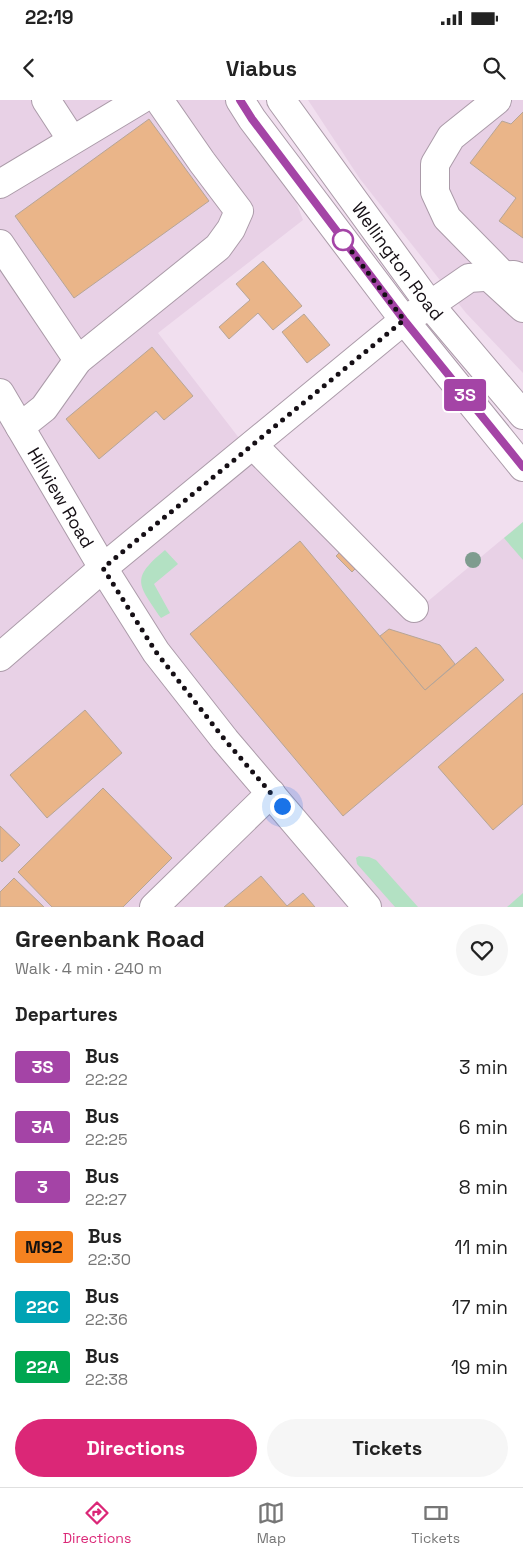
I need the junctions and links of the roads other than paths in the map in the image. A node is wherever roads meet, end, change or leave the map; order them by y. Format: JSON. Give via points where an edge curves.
{"nodes":[{"id":1,"x":46,"y":100,"type":"edge"},
{"id":2,"x":140,"y":100,"type":"edge"},
{"id":3,"x":159,"y":100,"type":"edge"},
{"id":4,"x":240,"y":100,"type":"edge"},
{"id":5,"x":281,"y":100,"type":"edge"},
{"id":6,"x":497,"y":100,"type":"edge"},
{"id":7,"x":72,"y":140,"type":"junction"},
{"id":8,"x":0,"y":184,"type":"edge"},
{"id":9,"x":0,"y":244,"type":"edge"},
{"id":10,"x":505,"y":277,"type":"edge"},
{"id":11,"x":430,"y":305,"type":"junction"},
{"id":12,"x":523,"y":308,"type":"edge"},
{"id":13,"x":404,"y":320,"type":"junction"},
{"id":14,"x":78,"y":360,"type":"junction"},
{"id":15,"x":0,"y":393,"type":"edge"},
{"id":16,"x":523,"y":415,"type":"edge"},
{"id":17,"x":20,"y":427,"type":"junction"},
{"id":18,"x":254,"y":444,"type":"junction"},
{"id":19,"x":523,"y":467,"type":"edge"},
{"id":20,"x":103,"y":568,"type":"junction"},
{"id":21,"x":414,"y":608,"type":"dead end"},
{"id":22,"x":0,"y":657,"type":"edge"},
{"id":23,"x":270,"y":793,"type":"junction"},
{"id":24,"x":158,"y":906,"type":"edge"},
{"id":25,"x":368,"y":907,"type":"edge"}],
"edges":[{"from":1,"to":7,"type":"street"},
{"from":2,"to":7,"type":"street"},
{"from":3,"to":14,"type":"street","via":[[239,211],[218,247]]},
{"from":4,"to":13,"type":"street","name":"Wellington Road"},
{"from":5,"to":11,"type":"street","name":"Wellington Road"},
{"from":6,"to":10,"type":"street","via":[[451,137],[435,164],[436,192],[447,218]]},
{"from":7,"to":8,"type":"street"},
{"from":9,"to":14,"type":"street"},
{"from":10,"to":11,"type":"street","via":[[469,278]]},
{"from":10,"to":12,"type":"street"},
{"from":11,"to":13,"type":"street"},
{"from":11,"to":16,"type":"street","name":"Wellington Road"},
{"from":13,"to":18,"type":"street"},
{"from":13,"to":19,"type":"street","name":"Wellington Road"},
{"from":14,"to":17,"type":"street","via":[[44,408]]},
{"from":15,"to":17,"type":"street","name":"Hillview Road"},
{"from":17,"to":20,"type":"street","name":"Hillview Road"},
{"from":18,"to":20,"type":"street"},
{"from":18,"to":21,"type":"street"},
{"from":20,"to":22,"type":"street"},
{"from":20,"to":23,"type":"street","name":"Hillview Road","via":[[156,652]]},
{"from":23,"to":24,"type":"street"},
{"from":23,"to":25,"type":"street","name":"Hillview Road"}]}
